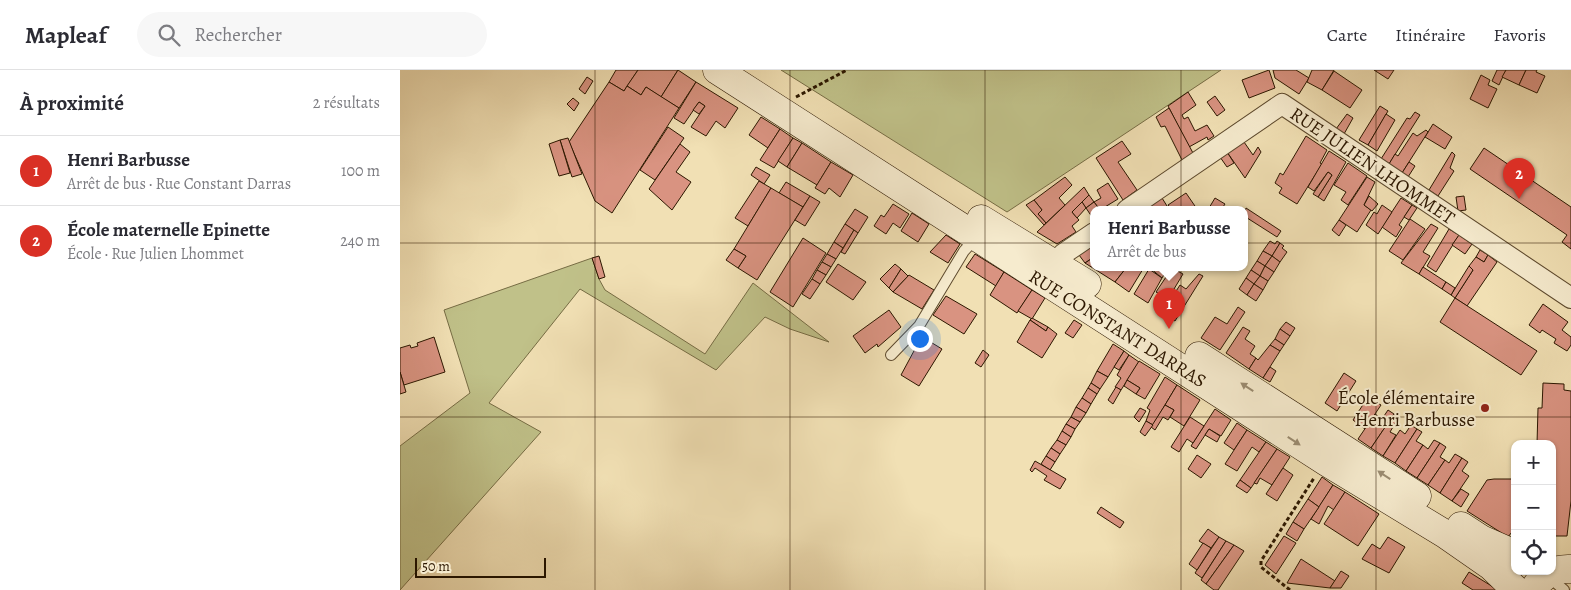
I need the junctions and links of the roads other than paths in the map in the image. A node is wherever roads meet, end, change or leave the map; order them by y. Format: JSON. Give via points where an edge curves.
{"nodes":[{"id":1,"x":716,"y":70,"type":"edge"},
{"id":2,"x":734,"y":70,"type":"edge"},
{"id":3,"x":750,"y":70,"type":"edge"},
{"id":4,"x":1133,"y":206,"type":"edge"},
{"id":5,"x":1090,"y":236,"type":"edge"},
{"id":6,"x":976,"y":237,"type":"junction"},
{"id":7,"x":1025,"y":245,"type":"junction"},
{"id":8,"x":1052,"y":273,"type":"junction"},
{"id":9,"x":1571,"y":298,"type":"edge"},
{"id":10,"x":891,"y":355,"type":"dead end"},
{"id":11,"x":1539,"y":577,"type":"edge"}],
"edges":[{"from":1,"to":6,"type":"main road","name":"RUE CONSTANT DARRAS"},
{"from":2,"to":7,"type":"lane","via":[[972,224],[998,239]]},
{"from":3,"to":7,"type":"main road","name":"RUE CONSTANT DARRAS"},
{"from":4,"to":9,"type":"street","name":"RUE JULIEN LHOMMET","via":[[1282,104]]},
{"from":5,"to":8,"type":"street","via":[[1063,254]]},
{"from":6,"to":8,"type":"main road","name":"RUE CONSTANT DARRAS"},
{"from":6,"to":10,"type":"lane","via":[[918,326]]},
{"from":7,"to":8,"type":"main road","name":"RUE CONSTANT DARRAS"},
{"from":11,"to":8,"type":"main road","name":"RUE CONSTANT DARRAS","one_way":true},
{"from":8,"to":11,"type":"main road","name":"RUE CONSTANT DARRAS","one_way":true,"via":[[1325,461],[1491,566]]}]}
